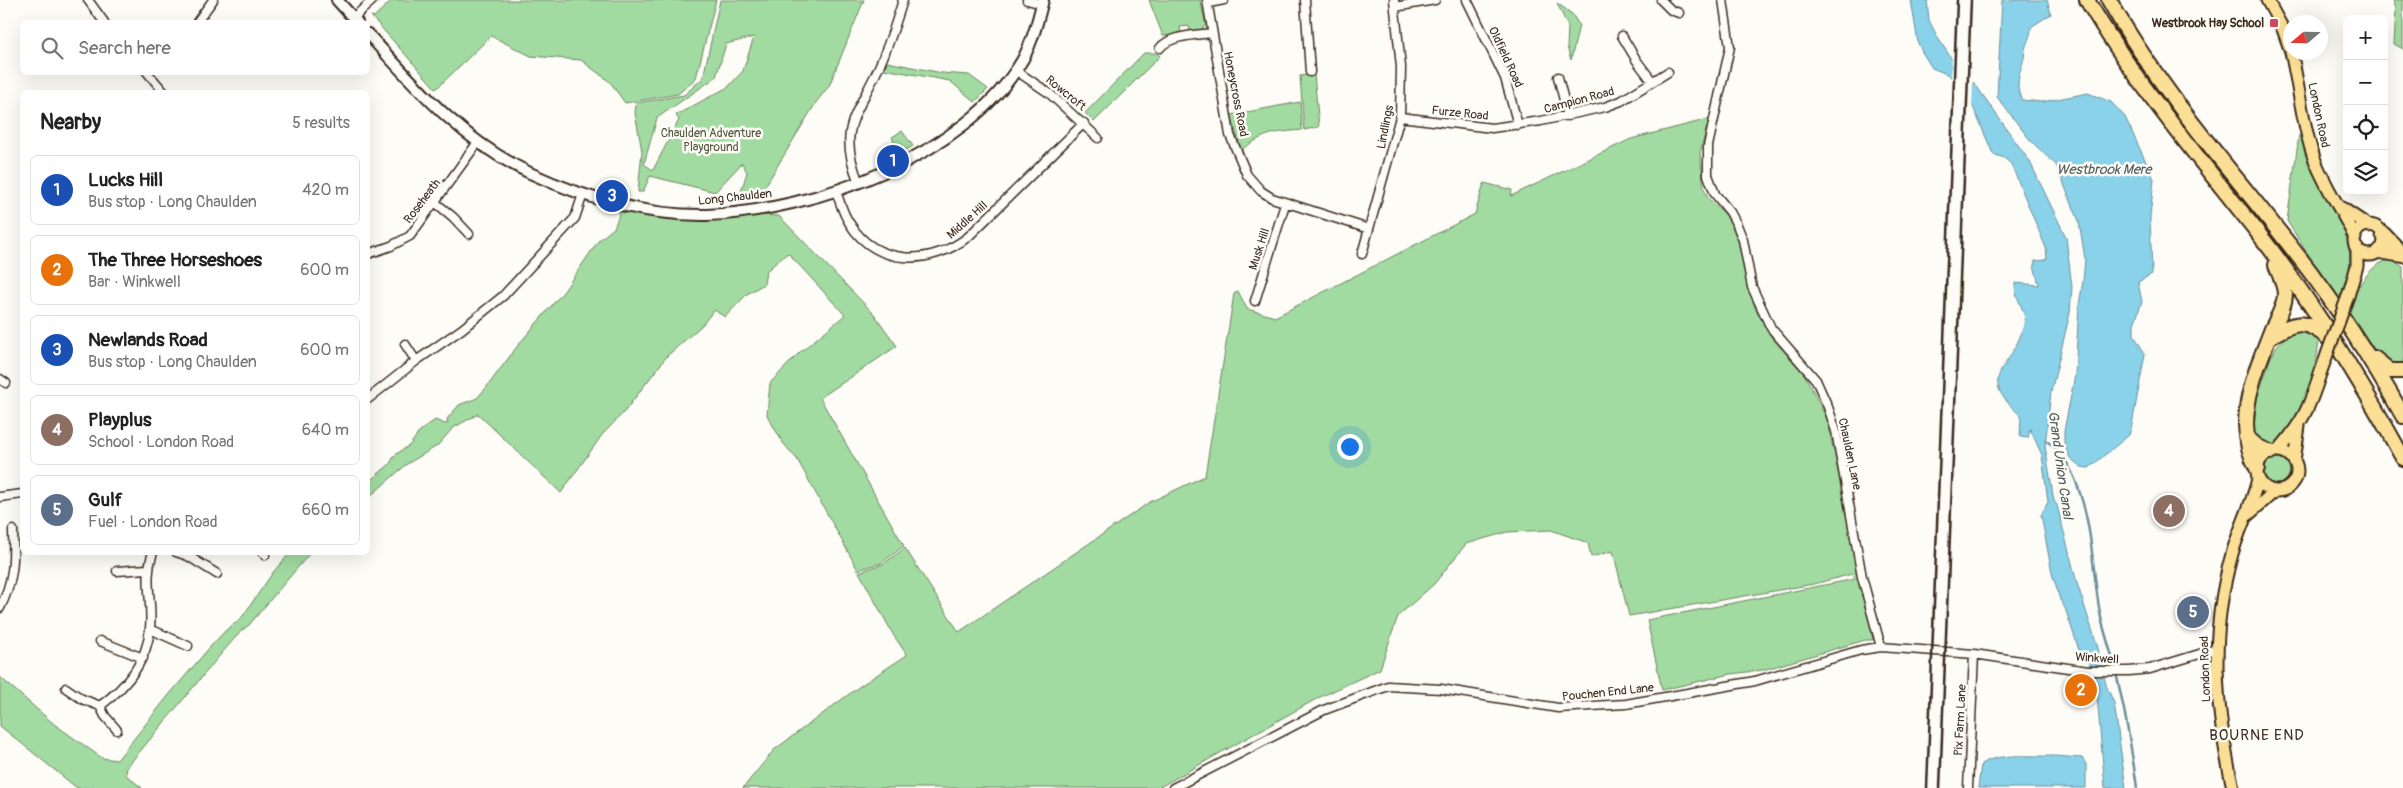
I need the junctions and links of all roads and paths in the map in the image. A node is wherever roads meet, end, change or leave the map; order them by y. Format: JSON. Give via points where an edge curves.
{"nodes":[{"id":1,"x":88,"y":0,"type":"edge"},
{"id":2,"x":213,"y":0,"type":"edge"},
{"id":3,"x":337,"y":0,"type":"edge"},
{"id":4,"x":373,"y":0,"type":"edge"},
{"id":5,"x":903,"y":0,"type":"edge"},
{"id":6,"x":1027,"y":0,"type":"edge"},
{"id":7,"x":1224,"y":0,"type":"edge"},
{"id":8,"x":1305,"y":0,"type":"edge"},
{"id":9,"x":1435,"y":0,"type":"edge"},
{"id":10,"x":1467,"y":0,"type":"edge"},
{"id":11,"x":1661,"y":0,"type":"edge"},
{"id":12,"x":1723,"y":0,"type":"edge"},
{"id":13,"x":2087,"y":0,"type":"edge"},
{"id":14,"x":2109,"y":0,"type":"edge"},
{"id":15,"x":2268,"y":0,"type":"edge"},
{"id":16,"x":1043,"y":2,"type":"edge"},
{"id":17,"x":1208,"y":2,"type":"edge"},
{"id":18,"x":1394,"y":4,"type":"edge"},
{"id":19,"x":1679,"y":13,"type":"dead end"},
{"id":20,"x":103,"y":20,"type":"edge"},
{"id":21,"x":198,"y":20,"type":"edge"},
{"id":22,"x":355,"y":20,"type":"edge"},
{"id":23,"x":2283,"y":29,"type":"edge"},
{"id":24,"x":1212,"y":33,"type":"junction"},
{"id":25,"x":370,"y":36,"type":"edge"},
{"id":26,"x":1622,"y":36,"type":"dead end"},
{"id":27,"x":1160,"y":48,"type":"dead end"},
{"id":28,"x":2293,"y":60,"type":"edge"},
{"id":29,"x":1016,"y":70,"type":"junction"},
{"id":30,"x":1310,"y":72,"type":"dead end"},
{"id":31,"x":1668,"y":72,"type":"dead end"},
{"id":32,"x":149,"y":75,"type":"edge"},
{"id":33,"x":155,"y":75,"type":"edge"},
{"id":34,"x":1558,"y":77,"type":"dead end"},
{"id":35,"x":152,"y":79,"type":"junction"},
{"id":36,"x":1652,"y":81,"type":"junction"},
{"id":37,"x":162,"y":90,"type":"edge"},
{"id":38,"x":1568,"y":116,"type":"junction"},
{"id":39,"x":1400,"y":117,"type":"junction"},
{"id":40,"x":1084,"y":123,"type":"junction"},
{"id":41,"x":1518,"y":125,"type":"junction"},
{"id":42,"x":1098,"y":138,"type":"dead end"},
{"id":43,"x":478,"y":142,"type":"junction"},
{"id":44,"x":859,"y":184,"type":"junction"},
{"id":45,"x":836,"y":191,"type":"junction"},
{"id":46,"x":583,"y":194,"type":"junction"},
{"id":47,"x":436,"y":203,"type":"junction"},
{"id":48,"x":1286,"y":204,"type":"junction"},
{"id":49,"x":2340,"y":207,"type":"junction"},
{"id":50,"x":2369,"y":226,"type":"junction"},
{"id":51,"x":1369,"y":229,"type":"junction"},
{"id":52,"x":469,"y":234,"type":"dead end"},
{"id":53,"x":2383,"y":234,"type":"junction"},
{"id":54,"x":2356,"y":243,"type":"junction"},
{"id":55,"x":2268,"y":247,"type":"junction"},
{"id":56,"x":2376,"y":252,"type":"junction"},
{"id":57,"x":370,"y":253,"type":"edge"},
{"id":58,"x":1362,"y":254,"type":"dead end"},
{"id":59,"x":2403,"y":255,"type":"edge"},
{"id":60,"x":2354,"y":282,"type":"junction"},
{"id":61,"x":1255,"y":301,"type":"dead end"},
{"id":62,"x":2269,"y":337,"type":"junction"},
{"id":63,"x":404,"y":344,"type":"dead end"},
{"id":64,"x":2362,"y":344,"type":"junction"},
{"id":65,"x":2342,"y":351,"type":"junction"},
{"id":66,"x":416,"y":361,"type":"junction"},
{"id":67,"x":2403,"y":371,"type":"edge"},
{"id":68,"x":370,"y":397,"type":"edge"},
{"id":69,"x":2403,"y":416,"type":"edge"},
{"id":70,"x":2299,"y":426,"type":"junction"},
{"id":71,"x":2246,"y":437,"type":"junction"},
{"id":72,"x":2274,"y":451,"type":"junction"},
{"id":73,"x":2403,"y":458,"type":"edge"},
{"id":74,"x":2294,"y":461,"type":"junction"},
{"id":75,"x":2257,"y":474,"type":"junction"},
{"id":76,"x":2275,"y":491,"type":"junction"},
{"id":77,"x":20,"y":494,"type":"edge"},
{"id":78,"x":0,"y":497,"type":"edge"},
{"id":79,"x":2242,"y":521,"type":"junction"},
{"id":80,"x":13,"y":530,"type":"dead end"},
{"id":81,"x":152,"y":555,"type":"edge"},
{"id":82,"x":185,"y":555,"type":"edge"},
{"id":83,"x":147,"y":569,"type":"junction"},
{"id":84,"x":117,"y":571,"type":"dead end"},
{"id":85,"x":217,"y":574,"type":"dead end"},
{"id":86,"x":0,"y":608,"type":"edge"},
{"id":87,"x":150,"y":629,"type":"junction"},
{"id":88,"x":100,"y":641,"type":"dead end"},
{"id":89,"x":188,"y":646,"type":"dead end"},
{"id":90,"x":1881,"y":647,"type":"junction"},
{"id":91,"x":2216,"y":649,"type":"junction"},
{"id":92,"x":1974,"y":654,"type":"junction"},
{"id":93,"x":143,"y":658,"type":"junction"},
{"id":94,"x":66,"y":688,"type":"dead end"},
{"id":95,"x":100,"y":706,"type":"junction"},
{"id":96,"x":117,"y":730,"type":"dead end"},
{"id":97,"x":1173,"y":788,"type":"edge"},
{"id":98,"x":1968,"y":788,"type":"edge"},
{"id":99,"x":2233,"y":788,"type":"edge"}],
"edges":[{"from":1,"to":20,"type":"street"},
{"from":2,"to":21,"type":"street"},
{"from":3,"to":22,"type":"street"},
{"from":4,"to":22,"type":"street"},
{"from":5,"to":44,"type":"street","via":[[878,70],[850,123],[848,145]]},
{"from":6,"to":16,"type":"street"},
{"from":7,"to":17,"type":"street"},
{"from":8,"to":30,"type":"street"},
{"from":9,"to":18,"type":"street"},
{"from":10,"to":41,"type":"street","name":"Oldfield Road","via":[[1506,78]]},
{"from":11,"to":19,"type":"street"},
{"from":12,"to":90,"type":"street","name":"Chaulden Lane","via":[[1730,47],[1708,146],[1708,175],[1715,194],[1737,225],[1752,287],[1771,328],[1816,380],[1828,408],[1836,431],[1862,578]]},
{"from":13,"to":55,"type":"highway","via":[[2135,76]]},
{"from":14,"to":64,"type":"highway","via":[[2156,74]]},
{"from":15,"to":23,"type":"main road"},
{"from":16,"to":29,"type":"street","name":"Long Chaulden","via":[[1030,44]]},
{"from":17,"to":24,"type":"street","name":"Honeycross Road"},
{"from":18,"to":39,"type":"street","name":"Lindlings","via":[[1401,67]]},
{"from":24,"to":27,"type":"street","via":[[1175,39]]},
{"from":24,"to":48,"type":"street","name":"Honeycross Road","via":[[1230,135],[1242,166],[1261,191]]},
{"from":25,"to":43,"type":"street","name":"Long Chaulden","via":[[424,97]]},
{"from":26,"to":36,"type":"street"},
{"from":28,"to":49,"type":"main road","name":"London Road","via":[[2313,154]]},
{"from":29,"to":40,"type":"street","name":"Rowcroft"},
{"from":29,"to":44,"type":"street","name":"Long Chaulden","via":[[997,94],[961,126],[920,153]]},
{"from":31,"to":36,"type":"street","name":"Campion Road"},
{"from":32,"to":35,"type":"street"},
{"from":33,"to":35,"type":"street"},
{"from":34,"to":38,"type":"street"},
{"from":35,"to":37,"type":"street"},
{"from":36,"to":38,"type":"street","name":"Campion Road","via":[[1621,101]]},
{"from":38,"to":41,"type":"street","name":"Campion Road"},
{"from":39,"to":41,"type":"street","name":"Furze Road","via":[[1492,128]]},
{"from":39,"to":51,"type":"street","name":"Lindlings"},
{"from":40,"to":42,"type":"street","name":"Rowcroft"},
{"from":40,"to":45,"type":"street","name":"Middle Hill","via":[[969,236],[950,250],[936,255],[922,258],[896,256],[869,244],[850,224]]},
{"from":43,"to":46,"type":"street","name":"Long Chaulden","via":[[528,172]]},
{"from":43,"to":47,"type":"street","name":"Roseheath"},
{"from":44,"to":45,"type":"street","name":"Long Chaulden"},
{"from":45,"to":46,"type":"street","name":"Long Chaulden","via":[[770,207],[707,214],[642,209]]},
{"from":46,"to":66,"type":"street","via":[[575,218],[502,296],[440,346]]},
{"from":47,"to":52,"type":"street"},
{"from":47,"to":57,"type":"street","name":"Roseheath","via":[[410,236]]},
{"from":48,"to":51,"type":"street","name":"Honeycross Road"},
{"from":48,"to":61,"type":"street","name":"Musk Hill"},
{"from":49,"to":50,"type":"main road","name":"London Road"},
{"from":49,"to":54,"type":"main road","name":"London Road"},
{"from":50,"to":53,"type":"main road"},
{"from":50,"to":54,"type":"main road","via":[[2360,229]]},
{"from":51,"to":58,"type":"street","name":"Lindlings"},
{"from":53,"to":56,"type":"main road","via":[[2384,243]]},
{"from":53,"to":59,"type":"highway"},
{"from":54,"to":56,"type":"main road","via":[[2364,254]]},
{"from":54,"to":60,"type":"main road"},
{"from":55,"to":62,"type":"highway","via":[[2285,292],[2284,304]]},
{"from":55,"to":65,"type":"highway"},
{"from":56,"to":59,"type":"highway"},
{"from":56,"to":60,"type":"main road"},
{"from":60,"to":70,"type":"main road","bridge":true,"via":[[2313,398]]},
{"from":62,"to":65,"type":"highway","via":[[2287,326],[2304,324],[2316,328]]},
{"from":62,"to":71,"type":"highway","via":[[2247,404]]},
{"from":63,"to":66,"type":"street"},
{"from":64,"to":67,"type":"highway","via":[[2382,366]]},
{"from":64,"to":69,"type":"highway"},
{"from":65,"to":73,"type":"highway"},
{"from":66,"to":68,"type":"street"},
{"from":70,"to":72,"type":"main road"},
{"from":70,"to":74,"type":"main road"},
{"from":71,"to":72,"type":"highway","via":[[2258,447]]},
{"from":71,"to":75,"type":"highway"},
{"from":72,"to":74,"type":"main road","via":[[2290,456]]},
{"from":72,"to":75,"type":"main road","via":[[2261,458]]},
{"from":74,"to":76,"type":"main road","via":[[2296,479],[2287,488]]},
{"from":75,"to":76,"type":"main road","via":[[2265,487]]},
{"from":75,"to":79,"type":"main road","name":"London Road"},
{"from":76,"to":79,"type":"main road"},
{"from":77,"to":78,"type":"street"},
{"from":79,"to":91,"type":"main road","name":"London Road","via":[[2225,585]]},
{"from":80,"to":86,"type":"street","via":[[10,587]]},
{"from":81,"to":83,"type":"street"},
{"from":82,"to":85,"type":"street"},
{"from":83,"to":84,"type":"street"},
{"from":83,"to":87,"type":"street"},
{"from":87,"to":89,"type":"street"},
{"from":87,"to":93,"type":"street"},
{"from":88,"to":93,"type":"street"},
{"from":90,"to":92,"type":"street","name":"Pouchen End Lane"},
{"from":90,"to":97,"type":"street","name":"Pouchen End Lane","via":[[1755,681],[1626,704],[1558,708],[1441,689],[1388,686],[1324,710]]},
{"from":91,"to":92,"type":"street","name":"Winkwell","via":[[2150,669],[2121,671],[2088,670]]},
{"from":91,"to":99,"type":"main road","name":"London Road","via":[[2223,736]]},
{"from":92,"to":98,"type":"street","name":"Pix Farm Lane"},
{"from":93,"to":95,"type":"street","via":[[127,683]]},
{"from":94,"to":95,"type":"street"},
{"from":95,"to":96,"type":"street"}]}
